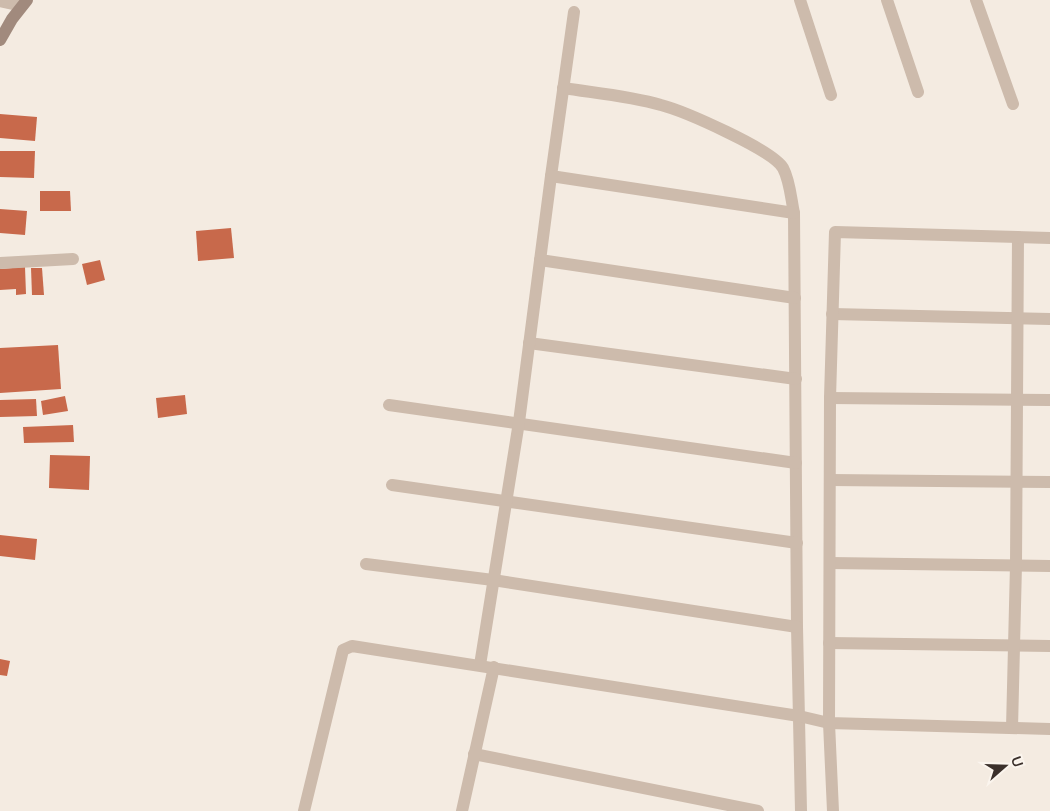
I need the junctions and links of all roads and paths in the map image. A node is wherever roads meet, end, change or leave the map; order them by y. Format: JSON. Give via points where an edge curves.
{"nodes":[{"id":1,"x":800,"y":0,"type":"edge"},
{"id":2,"x":887,"y":0,"type":"edge"},
{"id":3,"x":976,"y":0,"type":"edge"},
{"id":4,"x":0,"y":1,"type":"edge"},
{"id":5,"x":24,"y":3,"type":"edge"},
{"id":6,"x":574,"y":12,"type":"dead end"},
{"id":7,"x":0,"y":40,"type":"edge"},
{"id":8,"x":563,"y":88,"type":"junction"},
{"id":9,"x":918,"y":92,"type":"dead end"},
{"id":10,"x":831,"y":95,"type":"dead end"},
{"id":11,"x":1013,"y":104,"type":"dead end"},
{"id":12,"x":551,"y":176,"type":"junction"},
{"id":13,"x":794,"y":213,"type":"junction"},
{"id":14,"x":1018,"y":237,"type":"junction"},
{"id":15,"x":1050,"y":238,"type":"edge"},
{"id":16,"x":73,"y":259,"type":"dead end"},
{"id":17,"x":540,"y":260,"type":"junction"},
{"id":18,"x":0,"y":263,"type":"edge"},
{"id":19,"x":795,"y":298,"type":"junction"},
{"id":20,"x":832,"y":314,"type":"junction"},
{"id":21,"x":1017,"y":318,"type":"junction"},
{"id":22,"x":1050,"y":319,"type":"edge"},
{"id":23,"x":529,"y":343,"type":"junction"},
{"id":24,"x":796,"y":379,"type":"junction"},
{"id":25,"x":830,"y":398,"type":"junction"},
{"id":26,"x":1016,"y":400,"type":"junction"},
{"id":27,"x":1050,"y":400,"type":"edge"},
{"id":28,"x":389,"y":404,"type":"dead end"},
{"id":29,"x":519,"y":422,"type":"junction"},
{"id":30,"x":796,"y":463,"type":"junction"},
{"id":31,"x":830,"y":480,"type":"junction"},
{"id":32,"x":1016,"y":482,"type":"junction"},
{"id":33,"x":1050,"y":482,"type":"edge"},
{"id":34,"x":392,"y":485,"type":"dead end"},
{"id":35,"x":506,"y":500,"type":"junction"},
{"id":36,"x":796,"y":542,"type":"junction"},
{"id":37,"x":830,"y":563,"type":"junction"},
{"id":38,"x":366,"y":564,"type":"dead end"},
{"id":39,"x":1016,"y":565,"type":"junction"},
{"id":40,"x":1050,"y":566,"type":"edge"},
{"id":41,"x":493,"y":580,"type":"junction"},
{"id":42,"x":797,"y":627,"type":"junction"},
{"id":43,"x":829,"y":643,"type":"junction"},
{"id":44,"x":1014,"y":646,"type":"junction"},
{"id":45,"x":1050,"y":646,"type":"edge"},
{"id":46,"x":480,"y":665,"type":"junction"},
{"id":47,"x":494,"y":667,"type":"junction"},
{"id":48,"x":799,"y":716,"type":"junction"},
{"id":49,"x":829,"y":723,"type":"junction"},
{"id":50,"x":1012,"y":728,"type":"junction"},
{"id":51,"x":1050,"y":729,"type":"edge"},
{"id":52,"x":474,"y":754,"type":"junction"},
{"id":53,"x":304,"y":811,"type":"edge"},
{"id":54,"x":462,"y":811,"type":"edge"},
{"id":55,"x":758,"y":811,"type":"edge"},
{"id":56,"x":801,"y":811,"type":"edge"},
{"id":57,"x":833,"y":811,"type":"edge"}],
"edges":[{"from":1,"to":10,"type":"street"},
{"from":2,"to":9,"type":"street"},
{"from":3,"to":11,"type":"street"},
{"from":4,"to":5,"type":"street"},
{"from":5,"to":7,"type":"main road"},
{"from":6,"to":8,"type":"street"},
{"from":8,"to":12,"type":"street"},
{"from":8,"to":13,"type":"street","via":[[662,105],[766,152],[783,168]]},
{"from":12,"to":13,"type":"street"},
{"from":12,"to":17,"type":"street"},
{"from":13,"to":19,"type":"street"},
{"from":14,"to":15,"type":"street"},
{"from":14,"to":20,"type":"street","via":[[835,232]]},
{"from":14,"to":21,"type":"street"},
{"from":16,"to":18,"type":"street"},
{"from":17,"to":19,"type":"street"},
{"from":17,"to":23,"type":"street"},
{"from":19,"to":24,"type":"street"},
{"from":20,"to":21,"type":"street"},
{"from":20,"to":25,"type":"street"},
{"from":21,"to":22,"type":"street"},
{"from":21,"to":26,"type":"street"},
{"from":23,"to":24,"type":"street"},
{"from":23,"to":29,"type":"street"},
{"from":24,"to":30,"type":"street"},
{"from":25,"to":26,"type":"street"},
{"from":25,"to":31,"type":"street"},
{"from":26,"to":27,"type":"street"},
{"from":26,"to":32,"type":"street"},
{"from":28,"to":29,"type":"street"},
{"from":29,"to":30,"type":"street"},
{"from":29,"to":35,"type":"street"},
{"from":30,"to":36,"type":"street"},
{"from":31,"to":32,"type":"street"},
{"from":31,"to":37,"type":"street"},
{"from":32,"to":33,"type":"street"},
{"from":32,"to":39,"type":"street"},
{"from":34,"to":35,"type":"street"},
{"from":35,"to":36,"type":"street"},
{"from":35,"to":41,"type":"street"},
{"from":36,"to":42,"type":"street"},
{"from":37,"to":39,"type":"street"},
{"from":37,"to":43,"type":"street"},
{"from":38,"to":41,"type":"street"},
{"from":39,"to":40,"type":"street"},
{"from":39,"to":44,"type":"street"},
{"from":41,"to":42,"type":"street"},
{"from":41,"to":46,"type":"street"},
{"from":42,"to":48,"type":"street"},
{"from":43,"to":44,"type":"street"},
{"from":43,"to":49,"type":"street"},
{"from":44,"to":45,"type":"street"},
{"from":44,"to":50,"type":"street"},
{"from":46,"to":47,"type":"street"},
{"from":46,"to":53,"type":"street","via":[[346,647]]},
{"from":47,"to":48,"type":"street"},
{"from":47,"to":52,"type":"street"},
{"from":48,"to":49,"type":"street"},
{"from":48,"to":56,"type":"street"},
{"from":49,"to":50,"type":"street"},
{"from":49,"to":57,"type":"street"},
{"from":50,"to":51,"type":"street"},
{"from":52,"to":54,"type":"street"},
{"from":52,"to":55,"type":"street"}]}
